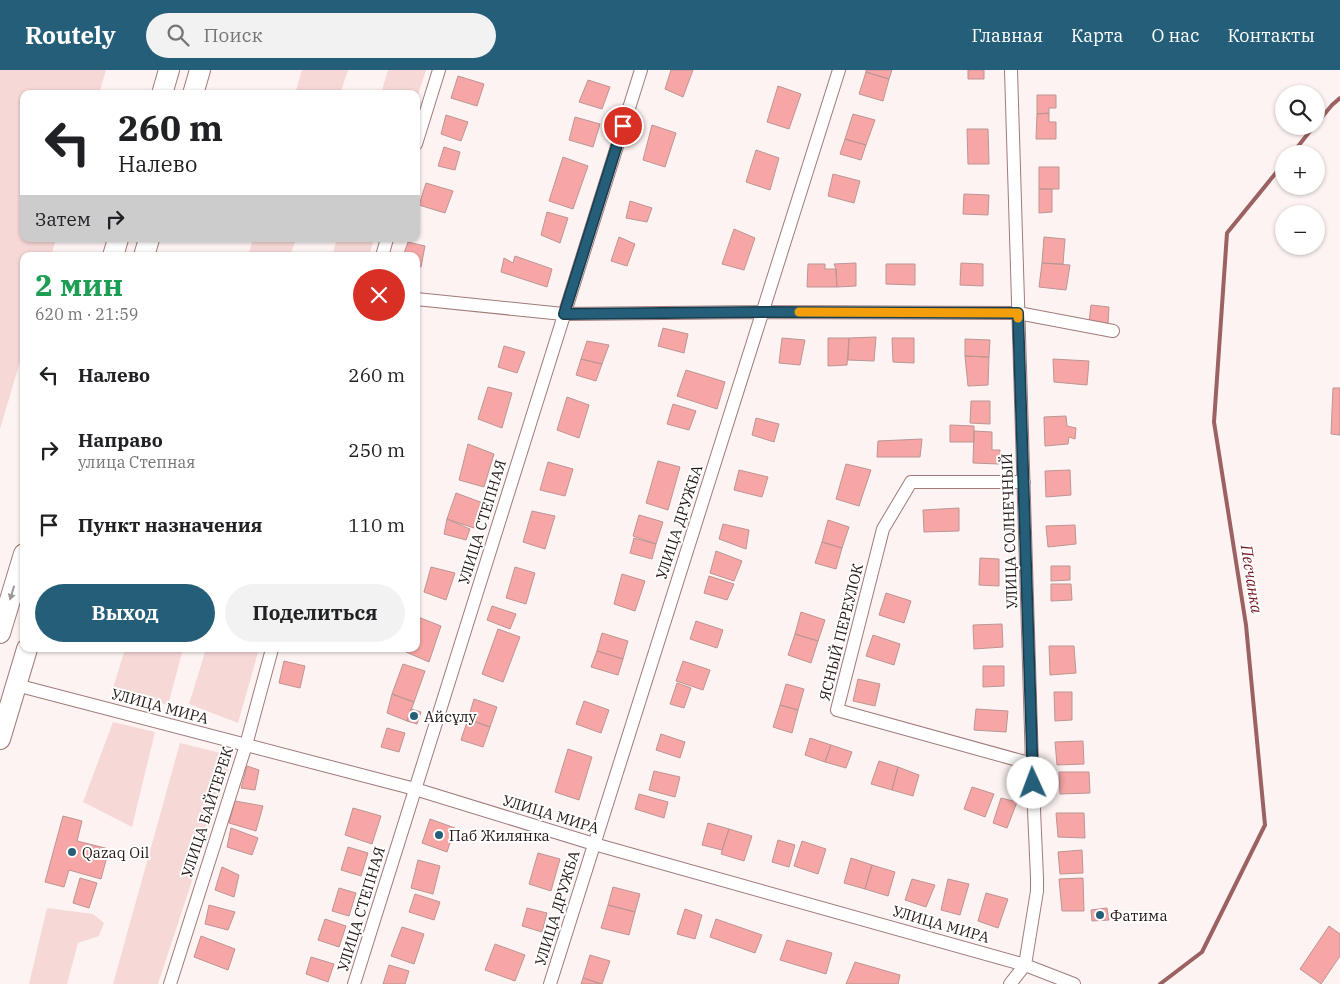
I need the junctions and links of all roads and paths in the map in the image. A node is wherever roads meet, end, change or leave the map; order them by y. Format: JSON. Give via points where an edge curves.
{"nodes":[{"id":1,"x":169,"y":70,"type":"edge"},
{"id":2,"x":200,"y":70,"type":"edge"},
{"id":3,"x":439,"y":70,"type":"edge"},
{"id":4,"x":641,"y":70,"type":"edge"},
{"id":5,"x":838,"y":70,"type":"edge"},
{"id":6,"x":1011,"y":70,"type":"edge"},
{"id":7,"x":163,"y":90,"type":"edge"},
{"id":8,"x":194,"y":90,"type":"edge"},
{"id":9,"x":420,"y":131,"type":"edge"},
{"id":10,"x":420,"y":298,"type":"edge"},
{"id":11,"x":763,"y":312,"type":"junction"},
{"id":12,"x":1018,"y":313,"type":"junction"},
{"id":13,"x":564,"y":314,"type":"junction"},
{"id":14,"x":1113,"y":331,"type":"dead end"},
{"id":15,"x":1024,"y":482,"type":"junction"},
{"id":16,"x":20,"y":567,"type":"edge"},
{"id":17,"x":0,"y":633,"type":"edge"},
{"id":18,"x":26,"y":652,"type":"edge"},
{"id":19,"x":271,"y":652,"type":"edge"},
{"id":20,"x":16,"y":685,"type":"junction"},
{"id":21,"x":0,"y":739,"type":"edge"},
{"id":22,"x":246,"y":745,"type":"junction"},
{"id":23,"x":1032,"y":764,"type":"junction"},
{"id":24,"x":415,"y":789,"type":"junction"},
{"id":25,"x":594,"y":844,"type":"junction"},
{"id":26,"x":1025,"y":965,"type":"junction"},
{"id":27,"x":170,"y":984,"type":"edge"},
{"id":28,"x":354,"y":984,"type":"edge"},
{"id":29,"x":550,"y":984,"type":"edge"},
{"id":30,"x":1010,"y":984,"type":"edge"},
{"id":31,"x":1074,"y":984,"type":"edge"}],
"edges":[{"from":1,"to":7,"type":"main road"},
{"from":2,"to":8,"type":"main road"},
{"from":3,"to":9,"type":"street"},
{"from":4,"to":13,"type":"street","name":"УЛИЦА СТЕПНАЯ"},
{"from":5,"to":11,"type":"street","name":"УЛИЦА ДРУЖБА"},
{"from":6,"to":12,"type":"street","name":"УЛИЦА СОЛНЕЧНЫЙ"},
{"from":10,"to":13,"type":"street"},
{"from":11,"to":12,"type":"street"},
{"from":11,"to":13,"type":"street"},
{"from":11,"to":25,"type":"street","name":"УЛИЦА ДРУЖБА"},
{"from":12,"to":14,"type":"street"},
{"from":12,"to":15,"type":"street","name":"УЛИЦА СОЛНЕЧНЫЙ"},
{"from":13,"to":24,"type":"street","name":"УЛИЦА СТЕПНАЯ"},
{"from":15,"to":23,"type":"street","name":"УЛИЦА СОЛНЕЧНЫЙ"},
{"from":15,"to":23,"type":"street","name":"ЯСНЫЙ ПЕРЕУЛОК","via":[[911,482],[883,529],[837,710]]},
{"from":16,"to":17,"type":"main road","one_way":true},
{"from":18,"to":20,"type":"main road"},
{"from":19,"to":22,"type":"street","name":"УЛИЦА БАЙТЕРЕК"},
{"from":20,"to":21,"type":"main road"},
{"from":20,"to":22,"type":"street","name":"УЛИЦА МИРА"},
{"from":22,"to":24,"type":"street","name":"УЛИЦА МИРА"},
{"from":22,"to":27,"type":"street","name":"УЛИЦА БАЙТЕРЕК"},
{"from":23,"to":26,"type":"street","name":"УЛИЦА СОЛНЕЧНЫЙ","via":[[1037,891]]},
{"from":24,"to":25,"type":"street","name":"УЛИЦА МИРА"},
{"from":24,"to":28,"type":"street","name":"УЛИЦА СТЕПНАЯ"},
{"from":25,"to":26,"type":"street","name":"УЛИЦА МИРА"},
{"from":25,"to":29,"type":"street","name":"УЛИЦА ДРУЖБА"},
{"from":26,"to":30,"type":"street","name":"УЛИЦА СОЛНЕЧНЫЙ"},
{"from":26,"to":31,"type":"street","name":"УЛИЦА МИРА"}]}
